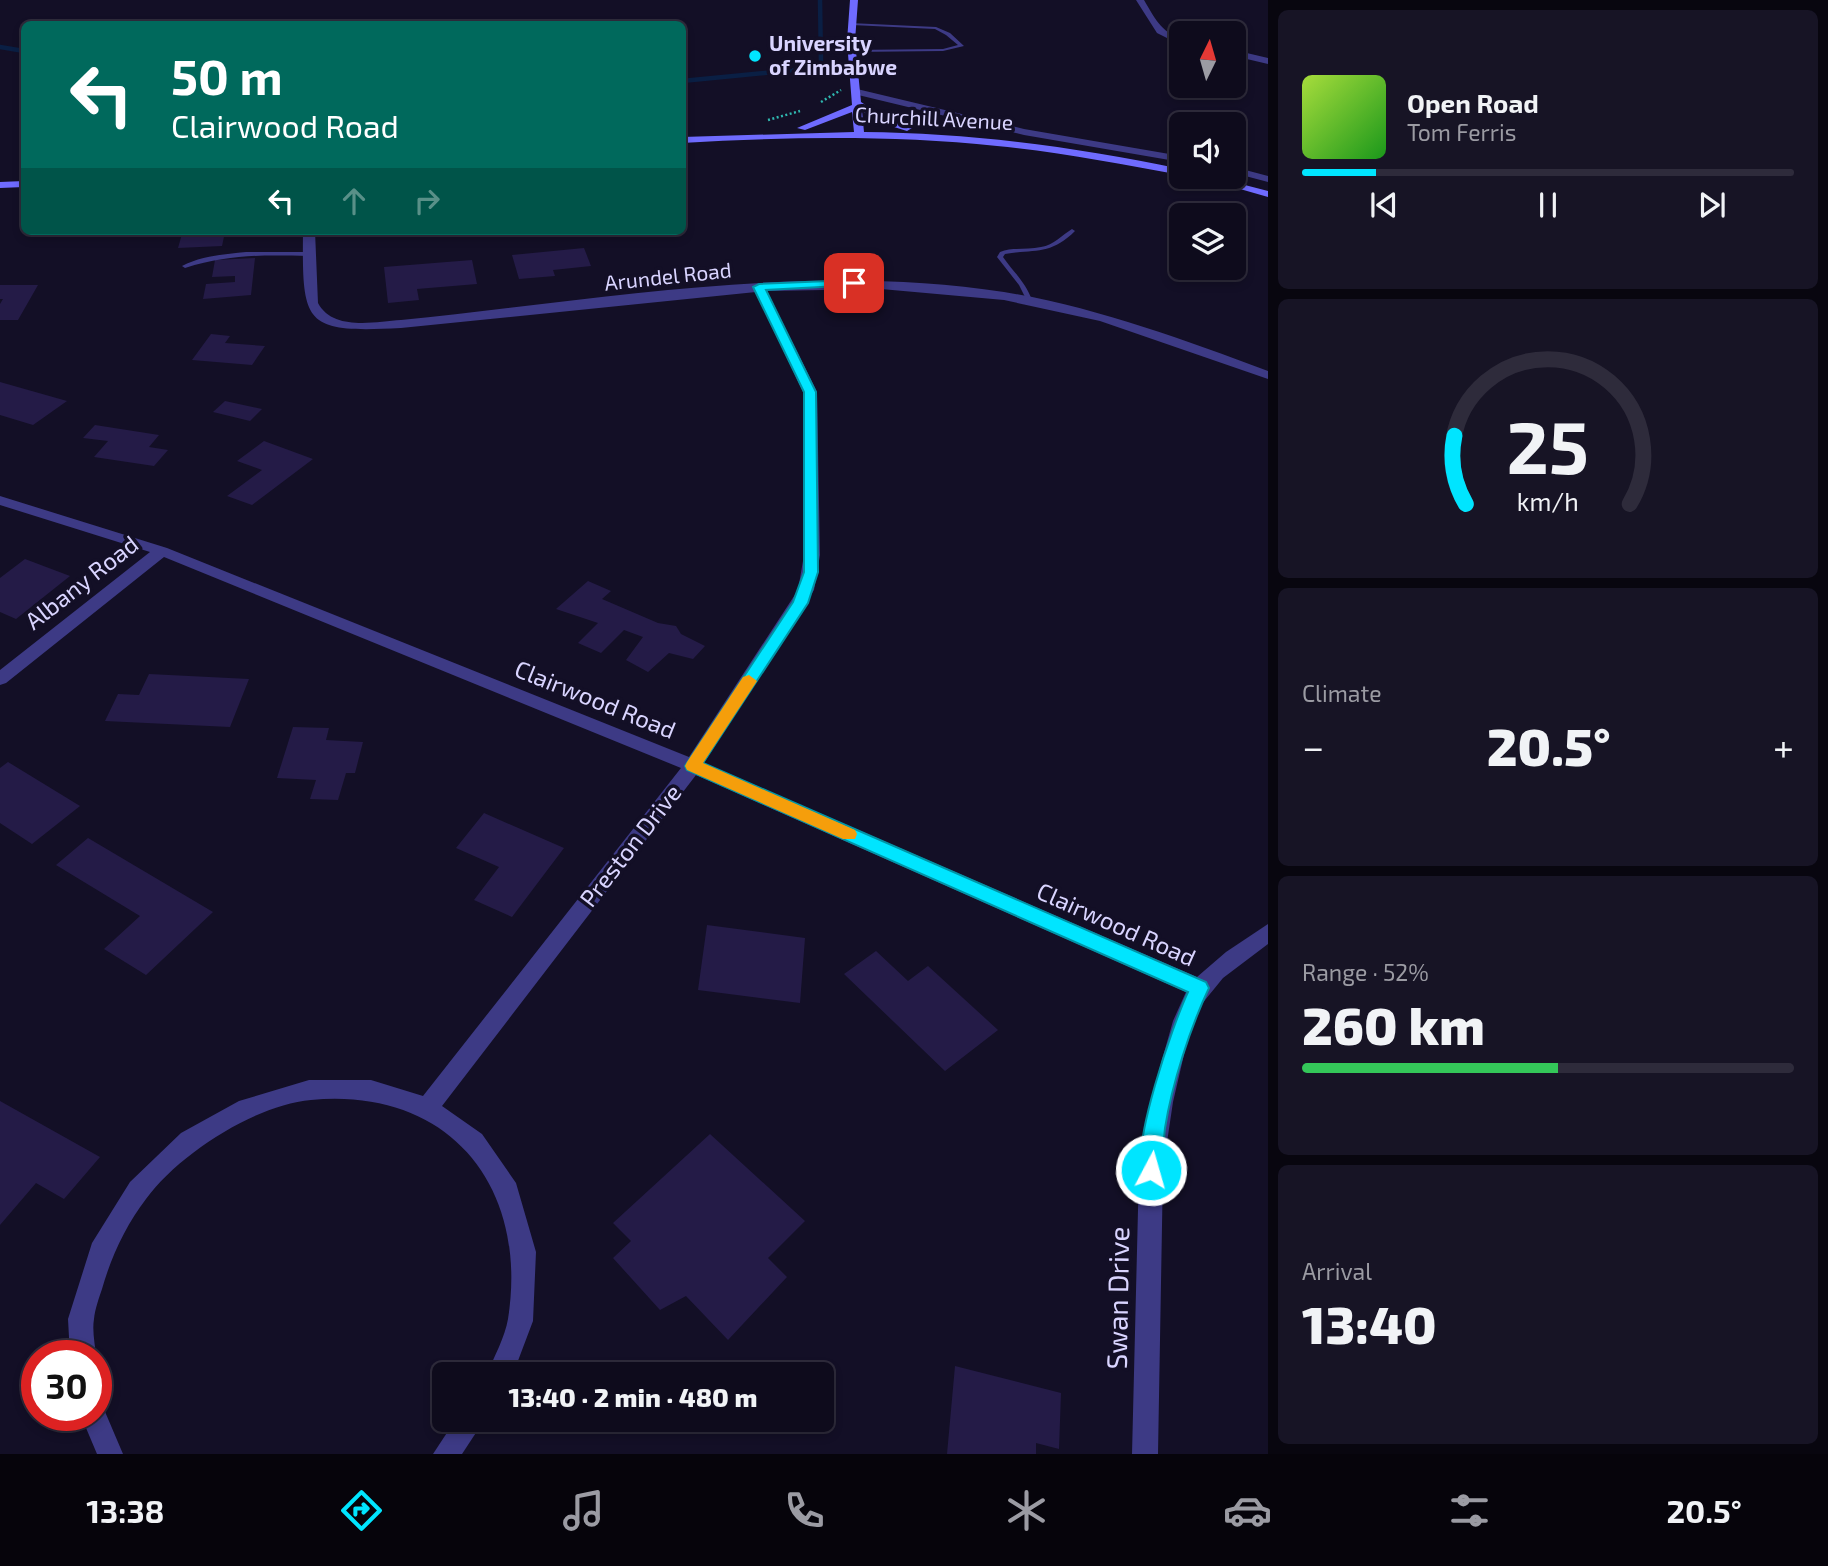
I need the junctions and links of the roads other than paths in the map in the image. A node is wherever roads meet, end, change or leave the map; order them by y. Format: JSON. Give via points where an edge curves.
{"nodes":[{"id":1,"x":854,"y":0,"type":"edge"},
{"id":2,"x":1140,"y":0,"type":"edge"},
{"id":3,"x":852,"y":24,"type":"junction"},
{"id":4,"x":1169,"y":38,"type":"edge"},
{"id":5,"x":852,"y":51,"type":"junction"},
{"id":6,"x":1246,"y":56,"type":"edge"},
{"id":7,"x":1268,"y":61,"type":"edge"},
{"id":8,"x":857,"y":92,"type":"junction"},
{"id":9,"x":857,"y":105,"type":"junction"},
{"id":10,"x":859,"y":133,"type":"junction"},
{"id":11,"x":778,"y":134,"type":"junction"},
{"id":12,"x":941,"y":137,"type":"junction"},
{"id":13,"x":686,"y":140,"type":"edge"},
{"id":14,"x":1169,"y":157,"type":"edge"},
{"id":15,"x":1169,"y":170,"type":"edge"},
{"id":16,"x":1246,"y":173,"type":"edge"},
{"id":17,"x":1268,"y":179,"type":"edge"},
{"id":18,"x":21,"y":184,"type":"edge"},
{"id":19,"x":0,"y":185,"type":"edge"},
{"id":20,"x":1246,"y":188,"type":"edge"},
{"id":21,"x":1268,"y":194,"type":"edge"},
{"id":22,"x":1072,"y":231,"type":"dead end"},
{"id":23,"x":309,"y":235,"type":"edge"},
{"id":24,"x":309,"y":254,"type":"junction"},
{"id":25,"x":185,"y":267,"type":"dead end"},
{"id":26,"x":759,"y":287,"type":"junction"},
{"id":27,"x":1029,"y":300,"type":"junction"},
{"id":28,"x":1268,"y":375,"type":"edge"},
{"id":29,"x":0,"y":500,"type":"edge"},
{"id":30,"x":162,"y":551,"type":"junction"},
{"id":31,"x":0,"y":679,"type":"edge"},
{"id":32,"x":693,"y":766,"type":"junction"},
{"id":33,"x":1268,"y":932,"type":"edge"},
{"id":34,"x":1199,"y":988,"type":"junction"},
{"id":35,"x":427,"y":1108,"type":"junction"},
{"id":36,"x":82,"y":1340,"type":"edge"},
{"id":37,"x":505,"y":1362,"type":"edge"},
{"id":38,"x":100,"y":1431,"type":"edge"},
{"id":39,"x":462,"y":1432,"type":"edge"},
{"id":40,"x":110,"y":1454,"type":"edge"},
{"id":41,"x":446,"y":1454,"type":"edge"},
{"id":42,"x":1144,"y":1454,"type":"edge"}],
"edges":[{"from":1,"to":3,"type":"main road"},
{"from":2,"to":4,"type":"street","via":[[1157,30]]},
{"from":3,"to":5,"type":"main road"},
{"from":3,"to":5,"type":"lane","via":[[936,28],[962,46]]},
{"from":5,"to":8,"type":"main road"},
{"from":6,"to":7,"type":"street"},
{"from":8,"to":9,"type":"main road"},
{"from":8,"to":14,"type":"street","via":[[1024,132]]},
{"from":9,"to":10,"type":"main road"},
{"from":9,"to":11,"type":"main road"},
{"from":9,"to":12,"type":"main road","via":[[884,121]]},
{"from":10,"to":11,"type":"main road","name":"Churchill Avenue"},
{"from":10,"to":12,"type":"main road","name":"Churchill Avenue"},
{"from":11,"to":13,"type":"main road","name":"Churchill Avenue"},
{"from":12,"to":15,"type":"main road","name":"Churchill Avenue","via":[[1064,149]]},
{"from":16,"to":17,"type":"street"},
{"from":18,"to":19,"type":"main road"},
{"from":20,"to":21,"type":"main road"},
{"from":22,"to":27,"type":"lane","via":[[1046,250],[1003,252],[1000,257],[1024,283]]},
{"from":23,"to":24,"type":"street","name":"Arundel Road"},
{"from":24,"to":25,"type":"lane","via":[[232,254]]},
{"from":24,"to":26,"type":"street","name":"Arundel Road","via":[[311,300],[318,318],[345,327]]},
{"from":26,"to":27,"type":"street","name":"Arundel Road","via":[[906,285]]},
{"from":26,"to":32,"type":"street","name":"Preston Drive","via":[[810,392],[811,572],[800,603]]},
{"from":27,"to":28,"type":"street","name":"Arundel Road","via":[[1137,328]]},
{"from":29,"to":30,"type":"street","name":"Clairwood Road"},
{"from":30,"to":31,"type":"street","name":"Albany Road"},
{"from":30,"to":32,"type":"street","name":"Clairwood Road"},
{"from":32,"to":34,"type":"street","name":"Clairwood Road"},
{"from":32,"to":35,"type":"street","name":"Preston Drive"},
{"from":33,"to":34,"type":"street","name":"Swan Drive"},
{"from":34,"to":42,"type":"street","name":"Swan Drive","via":[[1185,1019],[1155,1127]]},
{"from":35,"to":36,"type":"street","via":[[371,1090],[309,1090],[247,1108],[188,1141],[138,1190],[101,1251],[81,1319]]},
{"from":35,"to":37,"type":"street","via":[[474,1142],[508,1191],[524,1252],[520,1321]]},
{"from":38,"to":40,"type":"street"},
{"from":39,"to":41,"type":"street"}]}
